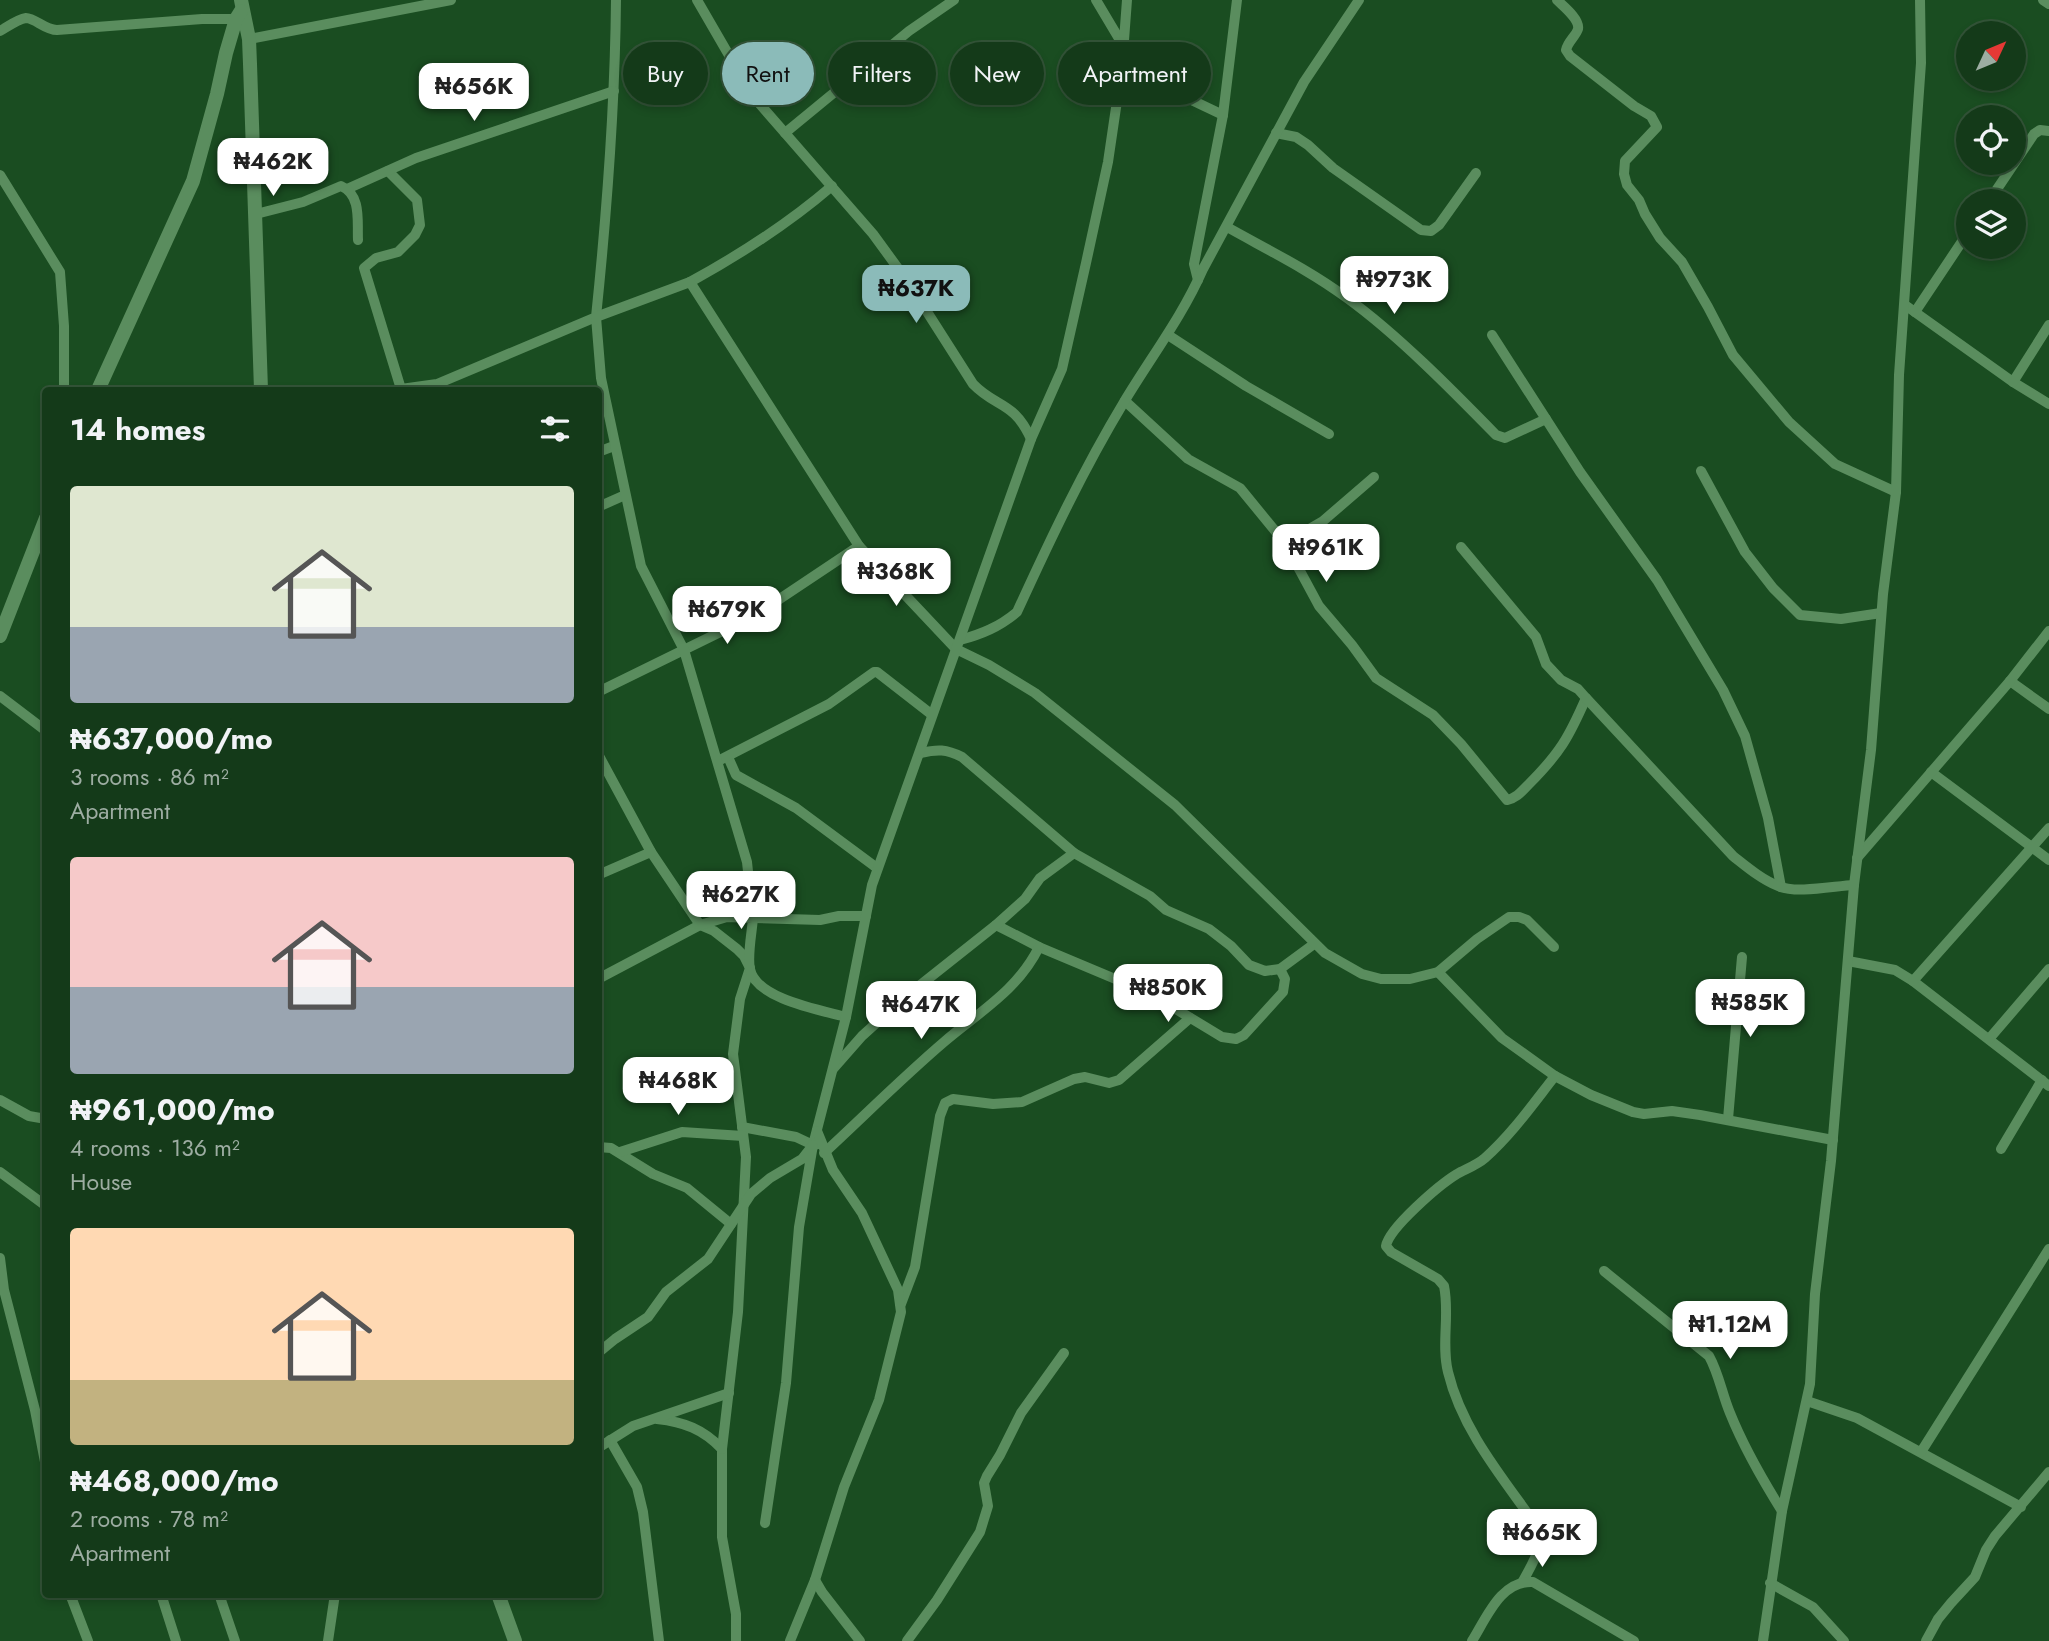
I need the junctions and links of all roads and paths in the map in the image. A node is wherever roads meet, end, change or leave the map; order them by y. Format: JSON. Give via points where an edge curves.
{"nodes":[{"id":1,"x":451,"y":0,"type":"edge"},
{"id":2,"x":616,"y":0,"type":"edge"},
{"id":3,"x":697,"y":0,"type":"edge"},
{"id":4,"x":954,"y":0,"type":"edge"},
{"id":5,"x":1096,"y":0,"type":"edge"},
{"id":6,"x":1127,"y":0,"type":"edge"},
{"id":7,"x":1237,"y":0,"type":"edge"},
{"id":8,"x":1359,"y":0,"type":"edge"},
{"id":9,"x":1557,"y":0,"type":"edge"},
{"id":10,"x":1920,"y":0,"type":"edge"},
{"id":11,"x":2043,"y":0,"type":"edge"},
{"id":12,"x":2049,"y":4,"type":"edge"},
{"id":13,"x":240,"y":6,"type":"edge"},
{"id":14,"x":0,"y":31,"type":"edge"},
{"id":15,"x":249,"y":39,"type":"junction"},
{"id":16,"x":1121,"y":42,"type":"edge"},
{"id":17,"x":1124,"y":42,"type":"edge"},
{"id":18,"x":614,"y":91,"type":"junction"},
{"id":19,"x":1116,"y":105,"type":"edge"},
{"id":20,"x":1202,"y":105,"type":"edge"},
{"id":21,"x":1223,"y":115,"type":"junction"},
{"id":22,"x":2049,"y":131,"type":"edge"},
{"id":23,"x":785,"y":133,"type":"junction"},
{"id":24,"x":1276,"y":133,"type":"junction"},
{"id":25,"x":388,"y":171,"type":"junction"},
{"id":26,"x":1476,"y":173,"type":"dead end"},
{"id":27,"x":0,"y":175,"type":"edge"},
{"id":28,"x":832,"y":186,"type":"junction"},
{"id":29,"x":347,"y":189,"type":"junction"},
{"id":30,"x":1997,"y":189,"type":"edge"},
{"id":31,"x":256,"y":214,"type":"junction"},
{"id":32,"x":1227,"y":227,"type":"junction"},
{"id":33,"x":358,"y":240,"type":"dead end"},
{"id":34,"x":1956,"y":248,"type":"edge"},
{"id":35,"x":1198,"y":280,"type":"junction"},
{"id":36,"x":690,"y":282,"type":"junction"},
{"id":37,"x":1910,"y":308,"type":"junction"},
{"id":38,"x":596,"y":317,"type":"junction"},
{"id":39,"x":2049,"y":325,"type":"edge"},
{"id":40,"x":1168,"y":335,"type":"junction"},
{"id":41,"x":1492,"y":335,"type":"dead end"},
{"id":42,"x":2013,"y":382,"type":"junction"},
{"id":43,"x":64,"y":387,"type":"edge"},
{"id":44,"x":99,"y":387,"type":"edge"},
{"id":45,"x":261,"y":387,"type":"edge"},
{"id":46,"x":397,"y":387,"type":"edge"},
{"id":47,"x":418,"y":387,"type":"edge"},
{"id":48,"x":1125,"y":401,"type":"junction"},
{"id":49,"x":2049,"y":404,"type":"edge"},
{"id":50,"x":1546,"y":419,"type":"junction"},
{"id":51,"x":1329,"y":434,"type":"dead end"},
{"id":52,"x":1031,"y":439,"type":"junction"},
{"id":53,"x":614,"y":446,"type":"junction"},
{"id":54,"x":602,"y":450,"type":"edge"},
{"id":55,"x":1701,"y":471,"type":"dead end"},
{"id":56,"x":1374,"y":477,"type":"dead end"},
{"id":57,"x":1896,"y":492,"type":"junction"},
{"id":58,"x":625,"y":495,"type":"junction"},
{"id":59,"x":602,"y":505,"type":"edge"},
{"id":60,"x":42,"y":528,"type":"edge"},
{"id":61,"x":1285,"y":543,"type":"junction"},
{"id":62,"x":859,"y":546,"type":"junction"},
{"id":63,"x":1461,"y":547,"type":"dead end"},
{"id":64,"x":1881,"y":614,"type":"junction"},
{"id":65,"x":2049,"y":631,"type":"edge"},
{"id":66,"x":0,"y":636,"type":"edge"},
{"id":67,"x":958,"y":645,"type":"junction"},
{"id":68,"x":684,"y":650,"type":"junction"},
{"id":69,"x":2010,"y":681,"type":"junction"},
{"id":70,"x":602,"y":690,"type":"edge"},
{"id":71,"x":0,"y":696,"type":"edge"},
{"id":72,"x":1586,"y":698,"type":"junction"},
{"id":73,"x":2049,"y":709,"type":"edge"},
{"id":74,"x":931,"y":714,"type":"junction"},
{"id":75,"x":42,"y":728,"type":"edge"},
{"id":76,"x":920,"y":753,"type":"junction"},
{"id":77,"x":723,"y":759,"type":"junction"},
{"id":78,"x":602,"y":761,"type":"edge"},
{"id":79,"x":1931,"y":772,"type":"junction"},
{"id":80,"x":2049,"y":828,"type":"edge"},
{"id":81,"x":2031,"y":848,"type":"junction"},
{"id":82,"x":651,"y":852,"type":"junction"},
{"id":83,"x":1074,"y":853,"type":"junction"},
{"id":84,"x":1857,"y":858,"type":"junction"},
{"id":85,"x":2049,"y":860,"type":"edge"},
{"id":86,"x":877,"y":868,"type":"junction"},
{"id":87,"x":602,"y":873,"type":"edge"},
{"id":88,"x":1854,"y":885,"type":"junction"},
{"id":89,"x":1781,"y":887,"type":"junction"},
{"id":90,"x":866,"y":916,"type":"junction"},
{"id":91,"x":753,"y":918,"type":"junction"},
{"id":92,"x":699,"y":925,"type":"junction"},
{"id":93,"x":996,"y":925,"type":"junction"},
{"id":94,"x":1314,"y":944,"type":"junction"},
{"id":95,"x":1039,"y":947,"type":"junction"},
{"id":96,"x":1554,"y":947,"type":"dead end"},
{"id":97,"x":1742,"y":957,"type":"dead end"},
{"id":98,"x":1849,"y":961,"type":"junction"},
{"id":99,"x":750,"y":968,"type":"junction"},
{"id":100,"x":1280,"y":969,"type":"junction"},
{"id":101,"x":2049,"y":969,"type":"edge"},
{"id":102,"x":1438,"y":972,"type":"junction"},
{"id":103,"x":602,"y":977,"type":"edge"},
{"id":104,"x":1913,"y":981,"type":"junction"},
{"id":105,"x":846,"y":1017,"type":"junction"},
{"id":106,"x":1191,"y":1018,"type":"junction"},
{"id":107,"x":1989,"y":1039,"type":"junction"},
{"id":108,"x":831,"y":1072,"type":"junction"},
{"id":109,"x":1555,"y":1076,"type":"junction"},
{"id":110,"x":2045,"y":1083,"type":"edge"},
{"id":111,"x":0,"y":1100,"type":"edge"},
{"id":112,"x":42,"y":1118,"type":"edge"},
{"id":113,"x":1728,"y":1119,"type":"junction"},
{"id":114,"x":742,"y":1131,"type":"junction"},
{"id":115,"x":1833,"y":1140,"type":"junction"},
{"id":116,"x":602,"y":1147,"type":"edge"},
{"id":117,"x":820,"y":1147,"type":"junction"},
{"id":118,"x":2001,"y":1149,"type":"dead end"},
{"id":119,"x":620,"y":1152,"type":"junction"},
{"id":120,"x":0,"y":1172,"type":"edge"},
{"id":121,"x":42,"y":1203,"type":"edge"},
{"id":122,"x":744,"y":1203,"type":"junction"},
{"id":123,"x":731,"y":1224,"type":"junction"},
{"id":124,"x":2049,"y":1250,"type":"edge"},
{"id":125,"x":0,"y":1258,"type":"edge"},
{"id":126,"x":1604,"y":1271,"type":"dead end"},
{"id":127,"x":901,"y":1304,"type":"junction"},
{"id":128,"x":602,"y":1350,"type":"edge"},
{"id":129,"x":1064,"y":1353,"type":"dead end"},
{"id":130,"x":729,"y":1393,"type":"junction"},
{"id":131,"x":1807,"y":1401,"type":"junction"},
{"id":132,"x":654,"y":1418,"type":"junction"},
{"id":133,"x":42,"y":1432,"type":"edge"},
{"id":134,"x":610,"y":1440,"type":"junction"},
{"id":135,"x":602,"y":1445,"type":"edge"},
{"id":136,"x":722,"y":1449,"type":"junction"},
{"id":137,"x":1921,"y":1452,"type":"junction"},
{"id":138,"x":2048,"y":1476,"type":"edge"},
{"id":139,"x":2021,"y":1507,"type":"junction"},
{"id":140,"x":1782,"y":1511,"type":"junction"},
{"id":141,"x":765,"y":1523,"type":"dead end"},
{"id":142,"x":815,"y":1580,"type":"junction"},
{"id":143,"x":1523,"y":1581,"type":"junction"},
{"id":144,"x":1770,"y":1583,"type":"junction"},
{"id":145,"x":72,"y":1598,"type":"edge"},
{"id":146,"x":162,"y":1598,"type":"edge"},
{"id":147,"x":220,"y":1598,"type":"edge"},
{"id":148,"x":334,"y":1598,"type":"edge"},
{"id":149,"x":499,"y":1598,"type":"edge"},
{"id":150,"x":88,"y":1641,"type":"edge"},
{"id":151,"x":176,"y":1641,"type":"edge"},
{"id":152,"x":235,"y":1641,"type":"edge"},
{"id":153,"x":328,"y":1641,"type":"edge"},
{"id":154,"x":515,"y":1641,"type":"edge"},
{"id":155,"x":659,"y":1641,"type":"edge"},
{"id":156,"x":736,"y":1641,"type":"edge"},
{"id":157,"x":790,"y":1641,"type":"edge"},
{"id":158,"x":860,"y":1641,"type":"edge"},
{"id":159,"x":907,"y":1641,"type":"edge"},
{"id":160,"x":1472,"y":1641,"type":"edge"},
{"id":161,"x":1634,"y":1641,"type":"edge"},
{"id":162,"x":1763,"y":1641,"type":"edge"},
{"id":163,"x":1844,"y":1641,"type":"edge"},
{"id":164,"x":1926,"y":1641,"type":"edge"}],
"edges":[{"from":1,"to":15,"type":"street"},
{"from":2,"to":18,"type":"street"},
{"from":3,"to":23,"type":"street","via":[[752,95]]},
{"from":4,"to":23,"type":"street"},
{"from":5,"to":16,"type":"street"},
{"from":6,"to":17,"type":"street"},
{"from":7,"to":21,"type":"street"},
{"from":8,"to":24,"type":"street"},
{"from":9,"to":57,"type":"street","via":[[1577,22],[1578,31],[1566,50],[1570,56],[1656,122],[1654,132],[1625,162],[1627,185],[1660,238],[1682,262],[1732,355],[1789,422],[1835,464]]},
{"from":10,"to":37,"type":"street"},
{"from":11,"to":12,"type":"street"},
{"from":13,"to":14,"type":"street","via":[[202,19],[57,30],[24,18]]},
{"from":13,"to":15,"type":"street"},
{"from":13,"to":44,"type":"street","via":[[193,181]]},
{"from":15,"to":31,"type":"street"},
{"from":18,"to":25,"type":"street"},
{"from":18,"to":38,"type":"street"},
{"from":19,"to":52,"type":"street","via":[[1062,369]]},
{"from":20,"to":21,"type":"street"},
{"from":21,"to":35,"type":"street","via":[[1194,264]]},
{"from":22,"to":30,"type":"street","via":[[2034,134]]},
{"from":23,"to":28,"type":"street"},
{"from":24,"to":26,"type":"street","via":[[1308,145],[1420,230],[1431,231],[1439,225]]},
{"from":24,"to":32,"type":"street"},
{"from":25,"to":29,"type":"street"},
{"from":25,"to":46,"type":"street","via":[[417,200],[420,225],[398,252],[376,258],[364,268]]},
{"from":27,"to":43,"type":"street","via":[[60,272]]},
{"from":28,"to":36,"type":"street","via":[[803,212]]},
{"from":28,"to":52,"type":"street","via":[[908,282],[973,384],[1013,412]]},
{"from":29,"to":31,"type":"street","via":[[335,187],[303,202]]},
{"from":29,"to":33,"type":"street","via":[[357,206]]},
{"from":31,"to":45,"type":"street"},
{"from":32,"to":35,"type":"street"},
{"from":32,"to":50,"type":"street","via":[[1316,277],[1378,322],[1496,435],[1505,438]]},
{"from":34,"to":37,"type":"street"},
{"from":35,"to":40,"type":"street"},
{"from":36,"to":38,"type":"street"},
{"from":36,"to":62,"type":"street"},
{"from":37,"to":42,"type":"street"},
{"from":37,"to":57,"type":"street","via":[[1899,376]]},
{"from":38,"to":47,"type":"street","via":[[437,384]]},
{"from":38,"to":53,"type":"street"},
{"from":39,"to":42,"type":"street"},
{"from":40,"to":48,"type":"street"},
{"from":40,"to":51,"type":"street"},
{"from":41,"to":50,"type":"street"},
{"from":42,"to":49,"type":"street"},
{"from":48,"to":61,"type":"street","via":[[1188,459],[1240,488]]},
{"from":48,"to":67,"type":"street","via":[[1071,496],[1017,612],[1002,625]]},
{"from":50,"to":89,"type":"street","via":[[1657,580],[1723,690],[1745,736]]},
{"from":52,"to":67,"type":"street"},
{"from":53,"to":54,"type":"street"},
{"from":53,"to":58,"type":"street"},
{"from":55,"to":64,"type":"street","via":[[1745,552],[1800,615],[1841,619]]},
{"from":56,"to":61,"type":"street","via":[[1322,521]]},
{"from":57,"to":64,"type":"street"},
{"from":58,"to":59,"type":"street"},
{"from":58,"to":68,"type":"street","via":[[641,566]]},
{"from":60,"to":66,"type":"street"},
{"from":61,"to":72,"type":"street","via":[[1319,606],[1376,678],[1441,723],[1507,800],[1517,796],[1553,760]]},
{"from":62,"to":67,"type":"street"},
{"from":62,"to":68,"type":"street","via":[[757,614]]},
{"from":63,"to":72,"type":"street","via":[[1536,637],[1546,664]]},
{"from":64,"to":84,"type":"street","via":[[1874,724]]},
{"from":65,"to":69,"type":"street"},
{"from":67,"to":74,"type":"street"},
{"from":67,"to":94,"type":"street","via":[[1035,693],[1175,805]]},
{"from":68,"to":70,"type":"street"},
{"from":68,"to":77,"type":"street"},
{"from":69,"to":73,"type":"street"},
{"from":69,"to":79,"type":"street"},
{"from":71,"to":75,"type":"street"},
{"from":72,"to":89,"type":"street","via":[[1733,856]]},
{"from":74,"to":76,"type":"street"},
{"from":74,"to":77,"type":"street","via":[[874,672],[829,704]]},
{"from":76,"to":83,"type":"street","via":[[938,748],[962,757]]},
{"from":76,"to":86,"type":"street"},
{"from":77,"to":86,"type":"street","via":[[736,775],[796,808]]},
{"from":77,"to":91,"type":"street","via":[[747,862]]},
{"from":78,"to":82,"type":"street"},
{"from":79,"to":81,"type":"street"},
{"from":79,"to":84,"type":"street"},
{"from":80,"to":81,"type":"street"},
{"from":81,"to":85,"type":"street"},
{"from":81,"to":104,"type":"street"},
{"from":82,"to":87,"type":"street"},
{"from":82,"to":92,"type":"street"},
{"from":83,"to":93,"type":"street","via":[[1040,878]]},
{"from":83,"to":100,"type":"street","via":[[1209,929],[1249,965],[1265,971]]},
{"from":84,"to":88,"type":"street"},
{"from":86,"to":90,"type":"street"},
{"from":88,"to":89,"type":"street"},
{"from":88,"to":98,"type":"street"},
{"from":90,"to":91,"type":"street"},
{"from":90,"to":105,"type":"street"},
{"from":91,"to":92,"type":"street","via":[[727,917]]},
{"from":91,"to":99,"type":"street"},
{"from":92,"to":99,"type":"street","via":[[737,949]]},
{"from":92,"to":103,"type":"street"},
{"from":93,"to":95,"type":"street"},
{"from":93,"to":108,"type":"street","via":[[904,998]]},
{"from":94,"to":100,"type":"street"},
{"from":94,"to":102,"type":"street","via":[[1341,964],[1381,979],[1410,979]]},
{"from":95,"to":106,"type":"street","via":[[1151,995]]},
{"from":95,"to":117,"type":"street","via":[[1010,989]]},
{"from":96,"to":102,"type":"street","via":[[1527,920],[1509,917]]},
{"from":97,"to":113,"type":"street"},
{"from":98,"to":104,"type":"street","via":[[1895,970]]},
{"from":98,"to":115,"type":"street"},
{"from":99,"to":105,"type":"street","via":[[768,992]]},
{"from":99,"to":114,"type":"street","via":[[740,999],[733,1054]]},
{"from":100,"to":106,"type":"street","via":[[1285,979],[1283,992],[1244,1035],[1222,1037]]},
{"from":101,"to":107,"type":"street"},
{"from":102,"to":109,"type":"street","via":[[1502,1038]]},
{"from":104,"to":107,"type":"street"},
{"from":105,"to":108,"type":"street"},
{"from":106,"to":127,"type":"street","via":[[1119,1080],[1074,1079],[1022,1102],[953,1099],[945,1103],[915,1267]]},
{"from":107,"to":110,"type":"street"},
{"from":108,"to":117,"type":"street","via":[[817,1131]]},
{"from":109,"to":113,"type":"street","via":[[1633,1112],[1672,1111]]},
{"from":109,"to":143,"type":"street","via":[[1483,1160],[1440,1185],[1397,1227],[1386,1246],[1444,1286],[1448,1372],[1457,1396],[1478,1444],[1541,1538]]},
{"from":110,"to":118,"type":"street"},
{"from":111,"to":112,"type":"street"},
{"from":113,"to":115,"type":"street"},
{"from":114,"to":117,"type":"street","via":[[796,1137]]},
{"from":114,"to":119,"type":"street","via":[[682,1132]]},
{"from":114,"to":122,"type":"street"},
{"from":115,"to":131,"type":"street"},
{"from":116,"to":119,"type":"street"},
{"from":117,"to":122,"type":"street","via":[[759,1187]]},
{"from":117,"to":127,"type":"street","via":[[863,1213]]},
{"from":117,"to":141,"type":"street","via":[[799,1227],[786,1383]]},
{"from":119,"to":123,"type":"street","via":[[653,1174],[687,1188]]},
{"from":120,"to":121,"type":"street"},
{"from":122,"to":123,"type":"street"},
{"from":122,"to":130,"type":"street"},
{"from":123,"to":128,"type":"street","via":[[708,1259],[666,1292],[648,1317]]},
{"from":124,"to":137,"type":"street"},
{"from":125,"to":133,"type":"street","via":[[4,1290]]},
{"from":126,"to":140,"type":"street","via":[[1709,1356],[1747,1454]]},
{"from":127,"to":142,"type":"street","via":[[879,1400],[844,1487]]},
{"from":129,"to":159,"type":"street","via":[[1021,1413],[987,1476],[988,1506],[980,1532]]},
{"from":130,"to":132,"type":"street"},
{"from":130,"to":136,"type":"street"},
{"from":131,"to":137,"type":"street","via":[[1857,1418]]},
{"from":131,"to":140,"type":"street"},
{"from":132,"to":134,"type":"street"},
{"from":132,"to":136,"type":"street","via":[[688,1424]]},
{"from":134,"to":135,"type":"street"},
{"from":134,"to":155,"type":"street","via":[[637,1487]]},
{"from":136,"to":156,"type":"street","via":[[722,1537],[736,1614]]},
{"from":137,"to":139,"type":"street"},
{"from":138,"to":139,"type":"street"},
{"from":139,"to":164,"type":"street","via":[[1995,1536],[1976,1577],[1951,1602]]},
{"from":140,"to":144,"type":"street"},
{"from":142,"to":157,"type":"street"},
{"from":142,"to":158,"type":"street"},
{"from":143,"to":160,"type":"street","via":[[1503,1593]]},
{"from":143,"to":161,"type":"street","via":[[1533,1582]]},
{"from":144,"to":162,"type":"street"},
{"from":144,"to":163,"type":"street","via":[[1813,1607]]},
{"from":145,"to":150,"type":"street"},
{"from":146,"to":151,"type":"street"},
{"from":147,"to":152,"type":"street"},
{"from":148,"to":153,"type":"street"},
{"from":149,"to":154,"type":"street"}]}
